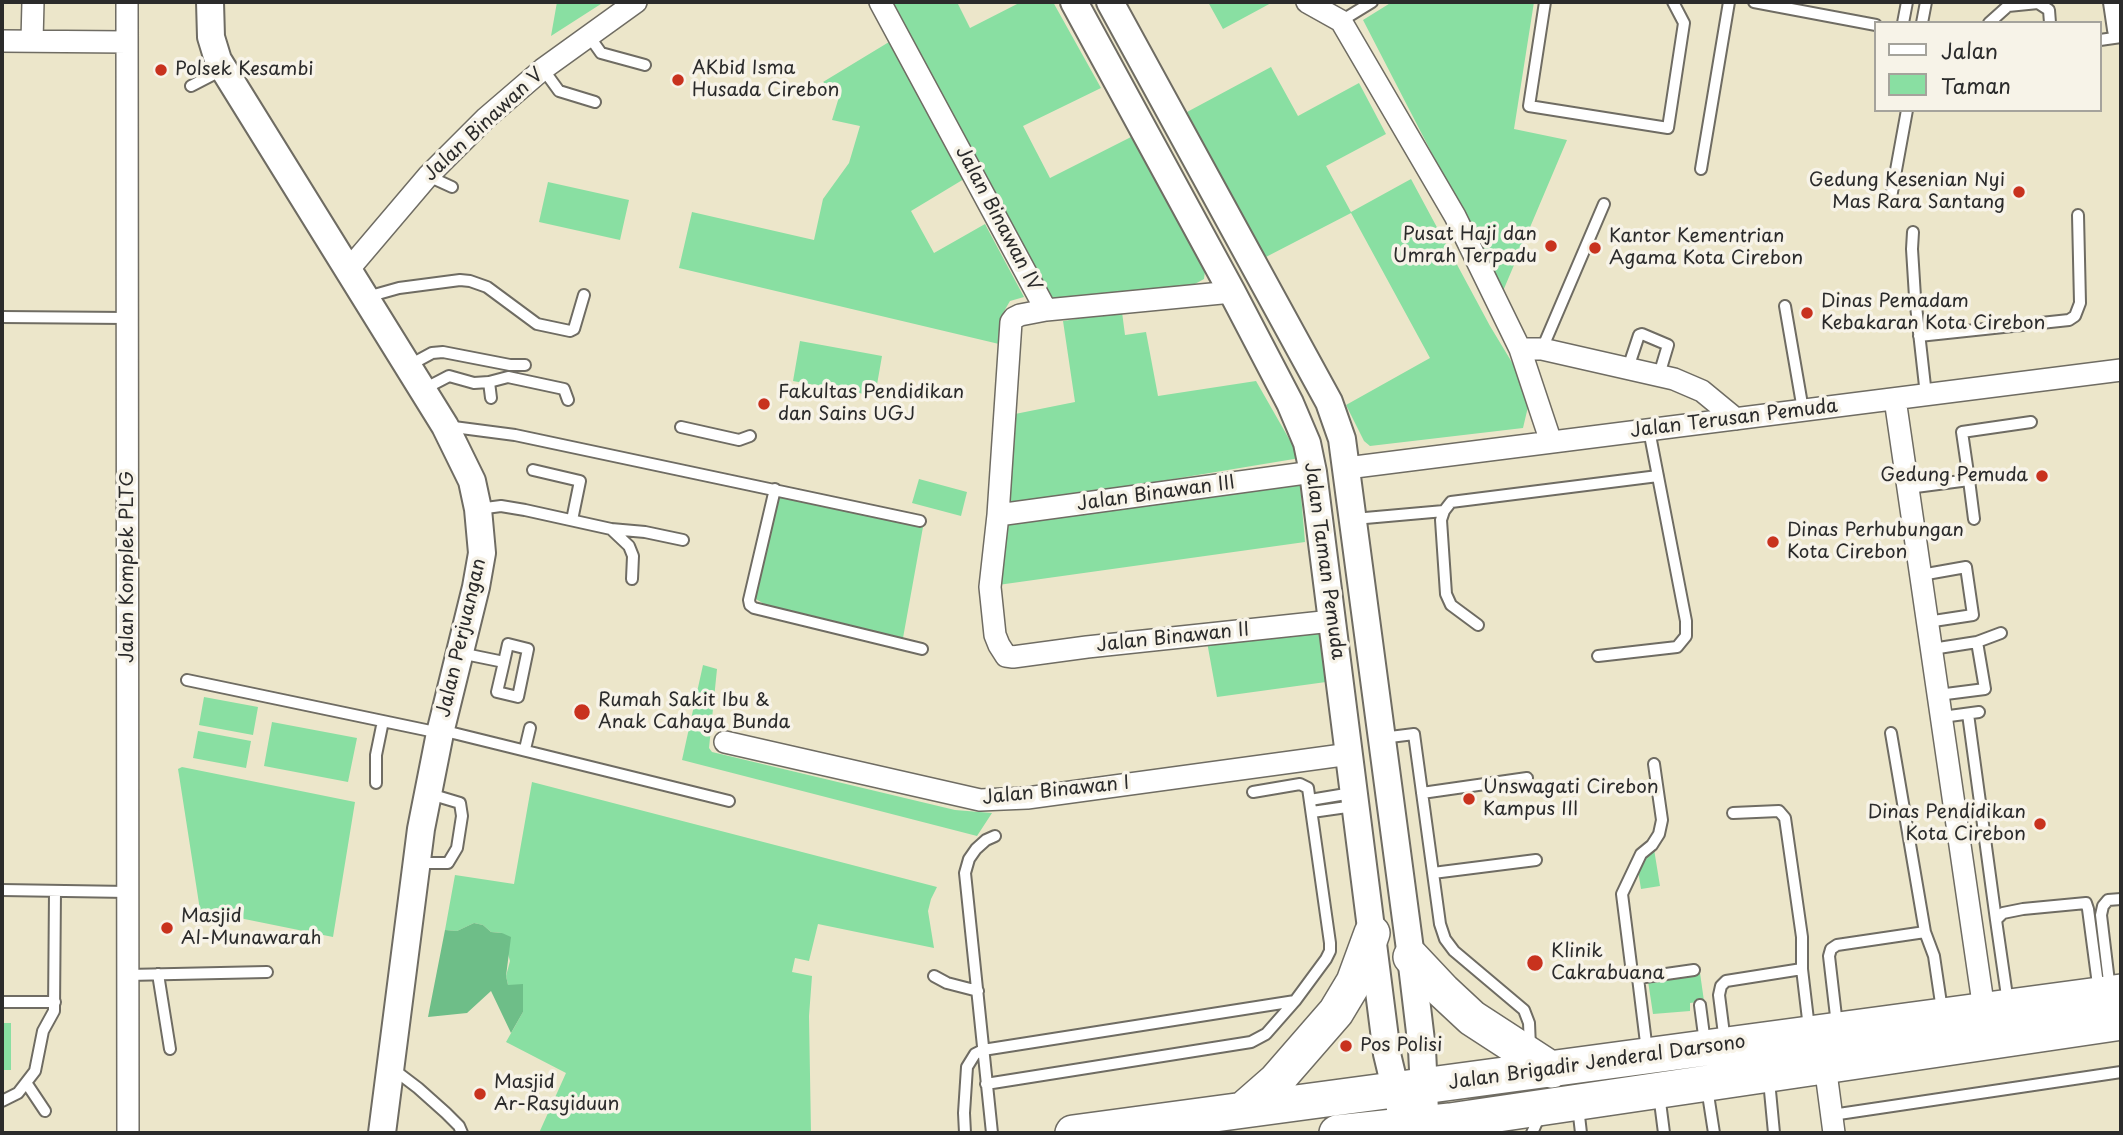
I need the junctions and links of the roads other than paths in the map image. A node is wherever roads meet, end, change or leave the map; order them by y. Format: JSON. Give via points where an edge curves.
{"nodes":[{"id":1,"x":33,"y":2,"type":"edge"},
{"id":2,"x":127,"y":2,"type":"edge"},
{"id":3,"x":209,"y":2,"type":"edge"},
{"id":4,"x":636,"y":2,"type":"edge"},
{"id":5,"x":880,"y":2,"type":"edge"},
{"id":6,"x":1074,"y":2,"type":"edge"},
{"id":7,"x":1110,"y":2,"type":"edge"},
{"id":8,"x":1307,"y":2,"type":"edge"},
{"id":9,"x":1372,"y":2,"type":"edge"},
{"id":10,"x":1545,"y":2,"type":"edge"},
{"id":11,"x":1673,"y":2,"type":"edge"},
{"id":12,"x":1729,"y":2,"type":"edge"},
{"id":13,"x":1755,"y":2,"type":"edge"},
{"id":14,"x":1907,"y":2,"type":"edge"},
{"id":15,"x":1926,"y":2,"type":"edge"},
{"id":16,"x":2117,"y":2,"type":"edge"},
{"id":17,"x":1341,"y":21,"type":"junction"},
{"id":18,"x":1903,"y":21,"type":"edge"},
{"id":19,"x":1922,"y":21,"type":"edge"},
{"id":20,"x":1991,"y":21,"type":"edge"},
{"id":21,"x":2050,"y":21,"type":"edge"},
{"id":22,"x":1874,"y":25,"type":"edge"},
{"id":23,"x":2121,"y":29,"type":"edge"},
{"id":24,"x":589,"y":36,"type":"junction"},
{"id":25,"x":2121,"y":37,"type":"edge"},
{"id":26,"x":2102,"y":40,"type":"edge"},
{"id":27,"x":2,"y":41,"type":"edge"},
{"id":28,"x":32,"y":41,"type":"junction"},
{"id":29,"x":127,"y":42,"type":"junction"},
{"id":30,"x":645,"y":65,"type":"dead end"},
{"id":31,"x":224,"y":69,"type":"junction"},
{"id":32,"x":543,"y":69,"type":"junction"},
{"id":33,"x":191,"y":86,"type":"dead end"},
{"id":34,"x":595,"y":102,"type":"dead end"},
{"id":35,"x":1907,"y":112,"type":"edge"},
{"id":36,"x":1701,"y":169,"type":"dead end"},
{"id":37,"x":428,"y":176,"type":"junction"},
{"id":38,"x":452,"y":187,"type":"dead end"},
{"id":39,"x":1890,"y":203,"type":"dead end"},
{"id":40,"x":1604,"y":204,"type":"dead end"},
{"id":41,"x":2078,"y":215,"type":"dead end"},
{"id":42,"x":1913,"y":232,"type":"dead end"},
{"id":43,"x":349,"y":269,"type":"junction"},
{"id":44,"x":1232,"y":292,"type":"junction"},
{"id":45,"x":584,"y":295,"type":"dead end"},
{"id":46,"x":367,"y":297,"type":"junction"},
{"id":47,"x":1785,"y":306,"type":"dead end"},
{"id":48,"x":1046,"y":310,"type":"junction"},
{"id":49,"x":2,"y":317,"type":"edge"},
{"id":50,"x":127,"y":318,"type":"junction"},
{"id":51,"x":1919,"y":336,"type":"junction"},
{"id":52,"x":1520,"y":349,"type":"junction"},
{"id":53,"x":1542,"y":349,"type":"junction"},
{"id":54,"x":525,"y":365,"type":"dead end"},
{"id":55,"x":408,"y":366,"type":"junction"},
{"id":56,"x":1628,"y":368,"type":"junction"},
{"id":57,"x":2121,"y":370,"type":"edge"},
{"id":58,"x":1659,"y":375,"type":"junction"},
{"id":59,"x":489,"y":382,"type":"junction"},
{"id":60,"x":423,"y":390,"type":"junction"},
{"id":61,"x":1926,"y":395,"type":"junction"},
{"id":62,"x":491,"y":398,"type":"dead end"},
{"id":63,"x":1895,"y":398,"type":"junction"},
{"id":64,"x":568,"y":400,"type":"dead end"},
{"id":65,"x":1803,"y":410,"type":"junction"},
{"id":66,"x":1736,"y":419,"type":"junction"},
{"id":67,"x":2031,"y":422,"type":"dead end"},
{"id":68,"x":444,"y":426,"type":"junction"},
{"id":69,"x":681,"y":427,"type":"dead end"},
{"id":70,"x":1649,"y":430,"type":"junction"},
{"id":71,"x":750,"y":436,"type":"dead end"},
{"id":72,"x":1551,"y":442,"type":"junction"},
{"id":73,"x":1347,"y":468,"type":"junction"},
{"id":74,"x":533,"y":470,"type":"dead end"},
{"id":75,"x":1313,"y":472,"type":"junction"},
{"id":76,"x":1658,"y":476,"type":"junction"},
{"id":77,"x":1969,"y":480,"type":"junction"},
{"id":78,"x":1908,"y":488,"type":"junction"},
{"id":79,"x":775,"y":489,"type":"junction"},
{"id":80,"x":478,"y":509,"type":"junction"},
{"id":81,"x":1444,"y":510,"type":"junction"},
{"id":82,"x":998,"y":515,"type":"junction"},
{"id":83,"x":1354,"y":519,"type":"junction"},
{"id":84,"x":1974,"y":519,"type":"dead end"},
{"id":85,"x":572,"y":520,"type":"junction"},
{"id":86,"x":920,"y":521,"type":"dead end"},
{"id":87,"x":1320,"y":524,"type":"junction"},
{"id":88,"x":611,"y":529,"type":"junction"},
{"id":89,"x":683,"y":540,"type":"dead end"},
{"id":90,"x":1921,"y":575,"type":"junction"},
{"id":91,"x":632,"y":579,"type":"dead end"},
{"id":92,"x":1332,"y":621,"type":"junction"},
{"id":93,"x":1927,"y":622,"type":"junction"},
{"id":94,"x":1478,"y":625,"type":"dead end"},
{"id":95,"x":2001,"y":633,"type":"dead end"},
{"id":96,"x":1977,"y":642,"type":"junction"},
{"id":97,"x":922,"y":649,"type":"dead end"},
{"id":98,"x":1931,"y":649,"type":"junction"},
{"id":99,"x":460,"y":653,"type":"junction"},
{"id":100,"x":1598,"y":656,"type":"dead end"},
{"id":101,"x":504,"y":663,"type":"junction"},
{"id":102,"x":187,"y":680,"type":"dead end"},
{"id":103,"x":1938,"y":695,"type":"junction"},
{"id":104,"x":1941,"y":717,"type":"junction"},
{"id":105,"x":383,"y":721,"type":"junction"},
{"id":106,"x":530,"y":728,"type":"dead end"},
{"id":107,"x":440,"y":731,"type":"junction"},
{"id":108,"x":1891,"y":733,"type":"dead end"},
{"id":109,"x":1382,"y":738,"type":"junction"},
{"id":110,"x":725,"y":742,"type":"dead end"},
{"id":111,"x":1349,"y":748,"type":"junction"},
{"id":112,"x":526,"y":749,"type":"junction"},
{"id":113,"x":1654,"y":764,"type":"dead end"},
{"id":114,"x":1527,"y":778,"type":"dead end"},
{"id":115,"x":376,"y":783,"type":"dead end"},
{"id":116,"x":1254,"y":792,"type":"dead end"},
{"id":117,"x":427,"y":793,"type":"junction"},
{"id":118,"x":1422,"y":793,"type":"junction"},
{"id":119,"x":1356,"y":799,"type":"junction"},
{"id":120,"x":1310,"y":800,"type":"junction"},
{"id":121,"x":729,"y":801,"type":"dead end"},
{"id":122,"x":1311,"y":813,"type":"junction"},
{"id":123,"x":1733,"y":813,"type":"dead end"},
{"id":124,"x":995,"y":836,"type":"dead end"},
{"id":125,"x":1536,"y":860,"type":"dead end"},
{"id":126,"x":415,"y":863,"type":"junction"},
{"id":127,"x":1433,"y":873,"type":"junction"},
{"id":128,"x":2,"y":890,"type":"edge"},
{"id":129,"x":55,"y":891,"type":"junction"},
{"id":130,"x":128,"y":892,"type":"junction"},
{"id":131,"x":2121,"y":899,"type":"edge"},
{"id":132,"x":1996,"y":920,"type":"junction"},
{"id":133,"x":1925,"y":932,"type":"junction"},
{"id":134,"x":1372,"y":933,"type":"junction"},
{"id":135,"x":1411,"y":957,"type":"junction"},
{"id":136,"x":1802,"y":969,"type":"junction"},
{"id":137,"x":1695,"y":970,"type":"dead end"},
{"id":138,"x":267,"y":972,"type":"dead end"},
{"id":139,"x":158,"y":974,"type":"junction"},
{"id":140,"x":128,"y":975,"type":"junction"},
{"id":141,"x":934,"y":976,"type":"dead end"},
{"id":142,"x":1638,"y":978,"type":"junction"},
{"id":143,"x":978,"y":991,"type":"junction"},
{"id":144,"x":2113,"y":1000,"type":"edge"},
{"id":145,"x":1295,"y":1001,"type":"junction"},
{"id":146,"x":2,"y":1002,"type":"edge"},
{"id":147,"x":55,"y":1002,"type":"junction"},
{"id":148,"x":1700,"y":1005,"type":"dead end"},
{"id":149,"x":1996,"y":1009,"type":"junction"},
{"id":150,"x":1943,"y":1016,"type":"junction"},
{"id":151,"x":1824,"y":1043,"type":"junction"},
{"id":152,"x":170,"y":1049,"type":"dead end"},
{"id":153,"x":984,"y":1051,"type":"junction"},
{"id":154,"x":1763,"y":1057,"type":"junction"},
{"id":155,"x":1712,"y":1059,"type":"junction"},
{"id":156,"x":1541,"y":1064,"type":"junction"},
{"id":157,"x":392,"y":1069,"type":"junction"},
{"id":158,"x":2121,"y":1072,"type":"edge"},
{"id":159,"x":1653,"y":1073,"type":"junction"},
{"id":160,"x":27,"y":1084,"type":"junction"},
{"id":161,"x":986,"y":1084,"type":"junction"},
{"id":162,"x":1409,"y":1088,"type":"junction"},
{"id":163,"x":2,"y":1101,"type":"edge"},
{"id":164,"x":1244,"y":1109,"type":"junction"},
{"id":165,"x":45,"y":1111,"type":"dead end"},
{"id":166,"x":1579,"y":1117,"type":"edge"},
{"id":167,"x":1538,"y":1119,"type":"edge"},
{"id":168,"x":1833,"y":1124,"type":"edge"},
{"id":169,"x":1415,"y":1129,"type":"edge"},
{"id":170,"x":128,"y":1133,"type":"edge"},
{"id":171,"x":383,"y":1133,"type":"edge"},
{"id":172,"x":462,"y":1133,"type":"edge"},
{"id":173,"x":965,"y":1133,"type":"edge"},
{"id":174,"x":992,"y":1133,"type":"edge"},
{"id":175,"x":1073,"y":1133,"type":"edge"},
{"id":176,"x":1337,"y":1133,"type":"edge"},
{"id":177,"x":1506,"y":1133,"type":"edge"},
{"id":178,"x":1664,"y":1133,"type":"edge"},
{"id":179,"x":1714,"y":1133,"type":"edge"},
{"id":180,"x":1774,"y":1133,"type":"edge"}],
"edges":[{"from":1,"to":28,"type":"street"},
{"from":2,"to":29,"type":"street","name":"Jalan Komplek PLTG"},
{"from":3,"to":31,"type":"street","name":"Jalan Perjuangan","via":[[211,37]]},
{"from":4,"to":24,"type":"street","name":"Jalan Binawan V"},
{"from":5,"to":48,"type":"street","name":"Jalan Binawan IV"},
{"from":6,"to":44,"type":"street","name":"Jalan Taman Pemuda"},
{"from":7,"to":73,"type":"street","name":"Jalan Taman Pemuda","via":[[1329,402]]},
{"from":8,"to":17,"type":"street"},
{"from":9,"to":17,"type":"lane"},
{"from":10,"to":11,"type":"lane","via":[[1529,106],[1668,128],[1684,23]]},
{"from":12,"to":36,"type":"lane"},
{"from":13,"to":22,"type":"lane"},
{"from":14,"to":18,"type":"lane"},
{"from":15,"to":19,"type":"lane"},
{"from":16,"to":23,"type":"street"},
{"from":17,"to":52,"type":"street","via":[[1455,216]]},
{"from":20,"to":21,"type":"lane","via":[[2007,6],[2038,3],[2049,10]]},
{"from":24,"to":30,"type":"lane","via":[[601,53]]},
{"from":24,"to":32,"type":"street","name":"Jalan Binawan V"},
{"from":25,"to":26,"type":"lane"},
{"from":27,"to":28,"type":"street"},
{"from":28,"to":29,"type":"street"},
{"from":29,"to":50,"type":"street","name":"Jalan Komplek PLTG"},
{"from":31,"to":33,"type":"lane"},
{"from":31,"to":43,"type":"street","name":"Jalan Perjuangan"},
{"from":32,"to":34,"type":"lane","via":[[559,91]]},
{"from":32,"to":37,"type":"street","name":"Jalan Binawan V"},
{"from":35,"to":39,"type":"lane"},
{"from":37,"to":38,"type":"lane"},
{"from":37,"to":43,"type":"street","name":"Jalan Binawan V"},
{"from":40,"to":53,"type":"lane"},
{"from":41,"to":51,"type":"lane","via":[[2080,303],[2075,316]]},
{"from":42,"to":51,"type":"lane"},
{"from":43,"to":46,"type":"street","name":"Jalan Perjuangan"},
{"from":44,"to":48,"type":"street","name":"Jalan Binawan IV"},
{"from":44,"to":75,"type":"street","name":"Jalan Taman Pemuda","via":[[1290,403]]},
{"from":45,"to":46,"type":"lane","via":[[570,331],[537,324],[487,286],[470,281],[399,288]]},
{"from":46,"to":55,"type":"street","name":"Jalan Perjuangan"},
{"from":47,"to":65,"type":"lane"},
{"from":48,"to":82,"type":"street","via":[[1020,315],[1011,322]]},
{"from":49,"to":50,"type":"lane"},
{"from":50,"to":130,"type":"street","name":"Jalan Komplek PLTG"},
{"from":51,"to":61,"type":"lane"},
{"from":52,"to":53,"type":"street"},
{"from":52,"to":72,"type":"street"},
{"from":53,"to":56,"type":"street"},
{"from":54,"to":55,"type":"lane","via":[[443,352]]},
{"from":55,"to":60,"type":"street","name":"Jalan Perjuangan"},
{"from":56,"to":58,"type":"street"},
{"from":56,"to":58,"type":"lane","via":[[1642,334],[1668,345]]},
{"from":57,"to":61,"type":"street","name":"Jalan Terusan Pemuda"},
{"from":58,"to":66,"type":"street","via":[[1702,391]]},
{"from":59,"to":60,"type":"lane","via":[[449,376]]},
{"from":59,"to":62,"type":"lane"},
{"from":59,"to":64,"type":"lane","via":[[509,377],[564,389]]},
{"from":60,"to":68,"type":"street","name":"Jalan Perjuangan"},
{"from":61,"to":63,"type":"street","name":"Jalan Terusan Pemuda"},
{"from":63,"to":65,"type":"street","name":"Jalan Terusan Pemuda"},
{"from":63,"to":78,"type":"street"},
{"from":65,"to":66,"type":"street","name":"Jalan Terusan Pemuda"},
{"from":66,"to":70,"type":"street","name":"Jalan Terusan Pemuda"},
{"from":67,"to":77,"type":"lane","via":[[1962,432]]},
{"from":68,"to":79,"type":"lane","via":[[514,435]]},
{"from":68,"to":80,"type":"street","name":"Jalan Perjuangan","via":[[472,481]]},
{"from":69,"to":71,"type":"lane","via":[[739,440]]},
{"from":70,"to":72,"type":"street","name":"Jalan Terusan Pemuda"},
{"from":70,"to":76,"type":"lane"},
{"from":72,"to":73,"type":"street","name":"Jalan Terusan Pemuda"},
{"from":73,"to":75,"type":"street"},
{"from":73,"to":83,"type":"street","name":"Jalan Taman Pemuda"},
{"from":74,"to":85,"type":"lane","via":[[580,481]]},
{"from":75,"to":82,"type":"street","name":"Jalan Binawan III"},
{"from":75,"to":87,"type":"street","name":"Jalan Taman Pemuda"},
{"from":76,"to":81,"type":"lane","via":[[1454,500]]},
{"from":76,"to":100,"type":"lane","via":[[1686,636],[1677,647]]},
{"from":77,"to":78,"type":"lane"},
{"from":77,"to":84,"type":"lane"},
{"from":78,"to":90,"type":"street"},
{"from":79,"to":86,"type":"lane"},
{"from":79,"to":97,"type":"lane","via":[[750,605]]},
{"from":80,"to":85,"type":"lane","via":[[501,506]]},
{"from":80,"to":99,"type":"street","name":"Jalan Perjuangan","via":[[482,553]]},
{"from":81,"to":83,"type":"lane"},
{"from":81,"to":94,"type":"lane","via":[[1446,594],[1451,605]]},
{"from":82,"to":92,"type":"street","name":"Jalan Binawan II","via":[[990,587],[999,645],[1006,656]]},
{"from":83,"to":87,"type":"street"},
{"from":83,"to":109,"type":"street","name":"Jalan Taman Pemuda"},
{"from":85,"to":88,"type":"lane"},
{"from":87,"to":92,"type":"street","name":"Jalan Taman Pemuda"},
{"from":88,"to":89,"type":"lane"},
{"from":88,"to":91,"type":"lane","via":[[629,546]]},
{"from":90,"to":93,"type":"street"},
{"from":90,"to":93,"type":"lane","via":[[1966,568],[1973,615]]},
{"from":92,"to":111,"type":"street","name":"Jalan Taman Pemuda"},
{"from":93,"to":98,"type":"street"},
{"from":95,"to":96,"type":"lane"},
{"from":96,"to":98,"type":"lane"},
{"from":96,"to":103,"type":"lane","via":[[1985,689]]},
{"from":98,"to":103,"type":"street"},
{"from":99,"to":101,"type":"lane"},
{"from":99,"to":107,"type":"street","name":"Jalan Perjuangan"},
{"from":101,"to":101,"type":"lane","via":[[508,644],[528,649],[519,701],[498,692]]},
{"from":102,"to":105,"type":"lane"},
{"from":103,"to":104,"type":"street"},
{"from":104,"to":132,"type":"lane","via":[[1973,713]]},
{"from":104,"to":149,"type":"street"},
{"from":105,"to":107,"type":"lane"},
{"from":105,"to":115,"type":"lane"},
{"from":106,"to":112,"type":"lane"},
{"from":107,"to":112,"type":"lane"},
{"from":107,"to":117,"type":"street","name":"Jalan Perjuangan"},
{"from":108,"to":133,"type":"lane"},
{"from":109,"to":111,"type":"street"},
{"from":109,"to":118,"type":"lane","via":[[1414,734]]},
{"from":109,"to":135,"type":"street","name":"Jalan Taman Pemuda"},
{"from":110,"to":111,"type":"street","name":"Jalan Binawan I","via":[[980,800],[1027,798]]},
{"from":111,"to":119,"type":"street","name":"Jalan Taman Pemuda"},
{"from":112,"to":121,"type":"lane"},
{"from":113,"to":142,"type":"lane","via":[[1662,820],[1659,834],[1641,854],[1622,894],[1632,973]]},
{"from":114,"to":118,"type":"lane"},
{"from":116,"to":120,"type":"lane","via":[[1300,784],[1308,788]]},
{"from":117,"to":126,"type":"street","name":"Jalan Perjuangan"},
{"from":117,"to":126,"type":"lane","via":[[460,803],[457,848],[448,863]]},
{"from":118,"to":127,"type":"lane"},
{"from":119,"to":120,"type":"lane"},
{"from":119,"to":122,"type":"lane"},
{"from":119,"to":134,"type":"street","name":"Jalan Taman Pemuda"},
{"from":120,"to":122,"type":"lane"},
{"from":122,"to":145,"type":"lane","via":[[1330,951]]},
{"from":123,"to":136,"type":"lane","via":[[1779,811],[1785,818],[1802,937]]},
{"from":124,"to":143,"type":"lane","via":[[976,849],[965,873]]},
{"from":125,"to":127,"type":"lane"},
{"from":126,"to":157,"type":"street","name":"Jalan Perjuangan"},
{"from":127,"to":156,"type":"lane","via":[[1445,939],[1524,1010]]},
{"from":128,"to":129,"type":"lane"},
{"from":129,"to":130,"type":"lane"},
{"from":129,"to":147,"type":"lane"},
{"from":130,"to":140,"type":"street","name":"Jalan Komplek PLTG"},
{"from":131,"to":144,"type":"lane","via":[[2108,900],[2101,915]]},
{"from":132,"to":144,"type":"lane","via":[[2003,913],[2023,909],[2086,903]]},
{"from":132,"to":149,"type":"lane"},
{"from":133,"to":150,"type":"lane","via":[[1934,956]]},
{"from":133,"to":151,"type":"lane","via":[[1831,949]]},
{"from":134,"to":162,"type":"street","name":"Jalan Taman Pemuda","via":[[1387,1054]]},
{"from":134,"to":164,"type":"highway","via":[[1354,982],[1336,1012],[1276,1081]]},
{"from":135,"to":156,"type":"highway","via":[[1472,1017]]},
{"from":135,"to":162,"type":"street","name":"Jalan Taman Pemuda"},
{"from":136,"to":151,"type":"lane"},
{"from":136,"to":155,"type":"lane","via":[[1726,981],[1718,995]]},
{"from":137,"to":142,"type":"lane"},
{"from":138,"to":139,"type":"lane"},
{"from":139,"to":140,"type":"lane"},
{"from":139,"to":152,"type":"lane"},
{"from":140,"to":170,"type":"street","name":"Jalan Komplek PLTG"},
{"from":141,"to":143,"type":"lane"},
{"from":142,"to":159,"type":"lane"},
{"from":143,"to":153,"type":"lane"},
{"from":144,"to":149,"type":"highway","name":"Jalan Brigadir Jenderal Darsono"},
{"from":144,"to":151,"type":"highway","name":"Jalan Brigadir Jenderal Darsono"},
{"from":145,"to":153,"type":"lane"},
{"from":145,"to":161,"type":"lane","via":[[1266,1034],[1251,1042]]},
{"from":146,"to":147,"type":"lane"},
{"from":147,"to":160,"type":"lane"},
{"from":148,"to":155,"type":"lane"},
{"from":149,"to":150,"type":"highway","name":"Jalan Brigadir Jenderal Darsono"},
{"from":150,"to":151,"type":"highway","name":"Jalan Brigadir Jenderal Darsono"},
{"from":151,"to":154,"type":"highway","name":"Jalan Brigadir Jenderal Darsono"},
{"from":151,"to":168,"type":"street"},
{"from":153,"to":161,"type":"lane"},
{"from":153,"to":173,"type":"lane","via":[[975,1054],[967,1068]]},
{"from":154,"to":155,"type":"highway","name":"Jalan Brigadir Jenderal Darsono"},
{"from":154,"to":180,"type":"lane"},
{"from":155,"to":159,"type":"highway","name":"Jalan Brigadir Jenderal Darsono"},
{"from":155,"to":179,"type":"lane"},
{"from":156,"to":159,"type":"highway","name":"Jalan Brigadir Jenderal Darsono"},
{"from":156,"to":162,"type":"highway","name":"Jalan Brigadir Jenderal Darsono"},
{"from":157,"to":171,"type":"street","name":"Jalan Perjuangan"},
{"from":157,"to":172,"type":"lane","via":[[446,1113]]},
{"from":158,"to":168,"type":"lane"},
{"from":159,"to":166,"type":"highway","name":"Jalan Brigadir Jenderal Darsono"},
{"from":159,"to":178,"type":"lane"},
{"from":160,"to":163,"type":"lane"},
{"from":160,"to":165,"type":"lane"},
{"from":161,"to":174,"type":"lane"},
{"from":162,"to":164,"type":"highway","name":"Jalan Brigadir Jenderal Darsono"},
{"from":162,"to":169,"type":"street"},
{"from":164,"to":175,"type":"highway","name":"Jalan Brigadir Jenderal Darsono"},
{"from":166,"to":167,"type":"highway","name":"Jalan Brigadir Jenderal Darsono"},
{"from":167,"to":169,"type":"highway","name":"Jalan Brigadir Jenderal Darsono"},
{"from":167,"to":177,"type":"highway"},
{"from":169,"to":176,"type":"highway","name":"Jalan Brigadir Jenderal Darsono"}]}
